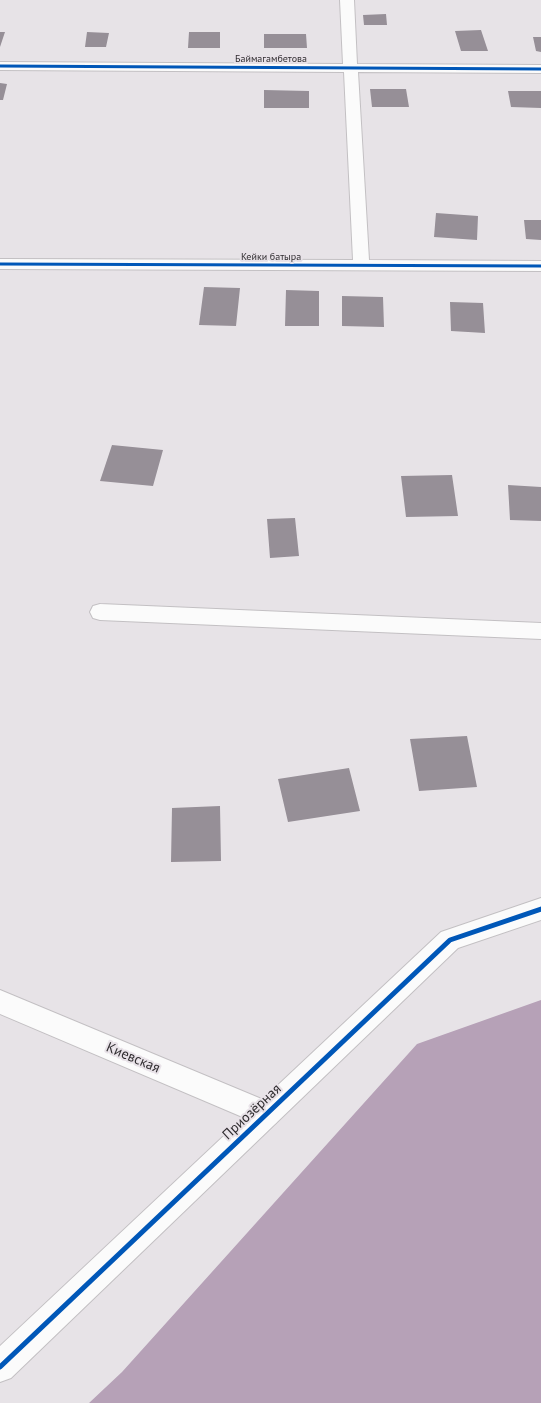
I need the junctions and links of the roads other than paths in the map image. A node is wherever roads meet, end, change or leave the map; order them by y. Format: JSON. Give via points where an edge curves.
{"nodes":[{"id":1,"x":347,"y":0,"type":"edge"},
{"id":2,"x":0,"y":66,"type":"edge"},
{"id":3,"x":350,"y":68,"type":"junction"},
{"id":4,"x":541,"y":69,"type":"edge"},
{"id":5,"x":0,"y":264,"type":"edge"},
{"id":6,"x":361,"y":265,"type":"junction"},
{"id":7,"x":541,"y":266,"type":"edge"},
{"id":8,"x":100,"y":612,"type":"dead end"},
{"id":9,"x":541,"y":631,"type":"edge"},
{"id":10,"x":541,"y":909,"type":"edge"},
{"id":11,"x":0,"y":1002,"type":"edge"},
{"id":12,"x":266,"y":1114,"type":"junction"},
{"id":13,"x":0,"y":1367,"type":"edge"}],
"edges":[{"from":1,"to":3,"type":"street"},
{"from":2,"to":3,"type":"street","name":"Баймагамбетова"},
{"from":3,"to":4,"type":"street","name":"Баймагамбетова"},
{"from":3,"to":6,"type":"street"},
{"from":5,"to":6,"type":"street","name":"Кейки батыра"},
{"from":6,"to":7,"type":"street","name":"Кейки батыра"},
{"from":8,"to":9,"type":"street"},
{"from":10,"to":12,"type":"street","name":"Приозёрная","via":[[450,940]]},
{"from":11,"to":12,"type":"street","name":"Киевская"},
{"from":12,"to":13,"type":"street","name":"Приозёрная"}]}
